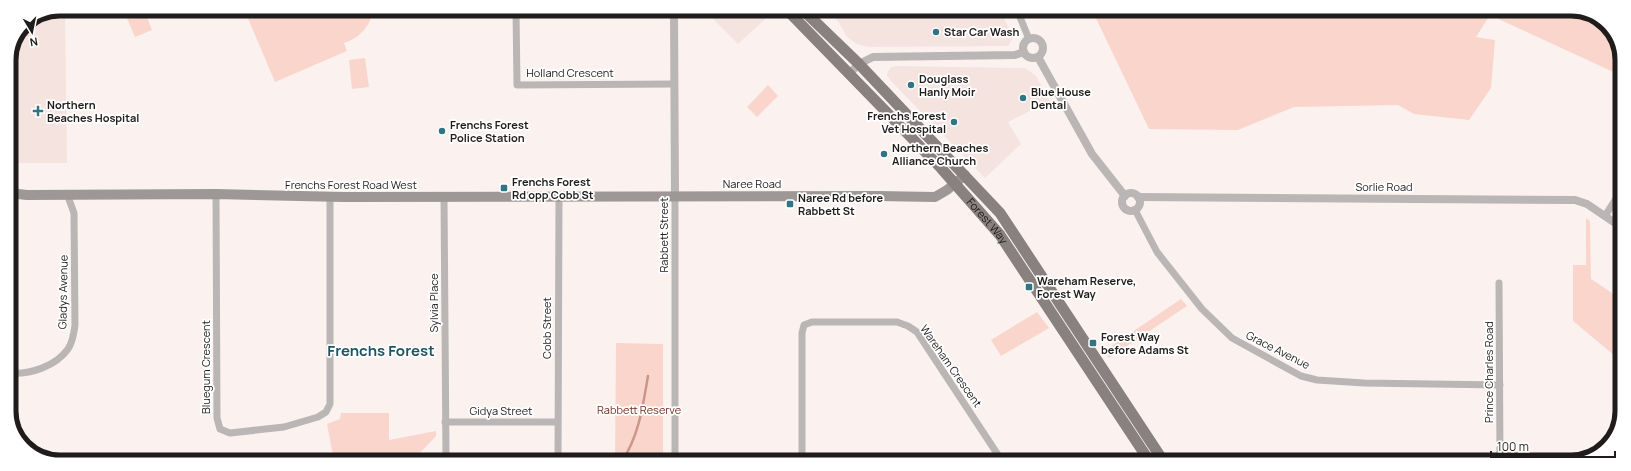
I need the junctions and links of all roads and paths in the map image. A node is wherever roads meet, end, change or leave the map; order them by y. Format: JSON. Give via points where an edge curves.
{"nodes":[{"id":1,"x":516,"y":16,"type":"edge"},
{"id":2,"x":674,"y":16,"type":"edge"},
{"id":3,"x":793,"y":16,"type":"edge"},
{"id":4,"x":809,"y":16,"type":"edge"},
{"id":5,"x":1019,"y":16,"type":"edge"},
{"id":6,"x":1029,"y":39,"type":"junction"},
{"id":7,"x":1024,"y":52,"type":"junction"},
{"id":8,"x":1038,"y":57,"type":"junction"},
{"id":9,"x":859,"y":64,"type":"junction"},
{"id":10,"x":849,"y":74,"type":"junction"},
{"id":11,"x":674,"y":84,"type":"junction"},
{"id":12,"x":965,"y":175,"type":"junction"},
{"id":13,"x":956,"y":183,"type":"junction"},
{"id":14,"x":16,"y":194,"type":"edge"},
{"id":15,"x":67,"y":194,"type":"junction"},
{"id":16,"x":216,"y":194,"type":"junction"},
{"id":17,"x":27,"y":195,"type":"junction"},
{"id":18,"x":559,"y":196,"type":"junction"},
{"id":19,"x":674,"y":196,"type":"junction"},
{"id":20,"x":1125,"y":196,"type":"junction"},
{"id":21,"x":16,"y":197,"type":"edge"},
{"id":22,"x":330,"y":197,"type":"junction"},
{"id":23,"x":444,"y":197,"type":"junction"},
{"id":24,"x":1138,"y":198,"type":"junction"},
{"id":25,"x":1615,"y":200,"type":"edge"},
{"id":26,"x":1135,"y":210,"type":"junction"},
{"id":27,"x":1605,"y":216,"type":"junction"},
{"id":28,"x":1615,"y":223,"type":"edge"},
{"id":29,"x":1499,"y":283,"type":"dead end"},
{"id":30,"x":16,"y":372,"type":"edge"},
{"id":31,"x":1500,"y":385,"type":"junction"},
{"id":32,"x":445,"y":422,"type":"junction"},
{"id":33,"x":557,"y":422,"type":"junction"},
{"id":34,"x":446,"y":455,"type":"edge"},
{"id":35,"x":558,"y":455,"type":"edge"},
{"id":36,"x":675,"y":455,"type":"edge"},
{"id":37,"x":802,"y":455,"type":"edge"},
{"id":38,"x":998,"y":455,"type":"edge"},
{"id":39,"x":1145,"y":455,"type":"edge"},
{"id":40,"x":1159,"y":455,"type":"edge"},
{"id":41,"x":1500,"y":455,"type":"edge"}],
"edges":[{"from":1,"to":11,"type":"street","name":"Holland Crescent","via":[[517,85]]},
{"from":2,"to":11,"type":"street","name":"Rabbett Street"},
{"from":3,"to":10,"type":"main road","name":"Forest Way"},
{"from":4,"to":9,"type":"main road","name":"Forest Way"},
{"from":5,"to":6,"type":"street"},
{"from":6,"to":7,"type":"street","via":[[1025,43]]},
{"from":6,"to":8,"type":"street","via":[[1041,42],[1043,48]]},
{"from":7,"to":8,"type":"street","via":[[1030,58]]},
{"from":7,"to":9,"type":"street","via":[[1015,55],[873,57]]},
{"from":8,"to":20,"type":"street","via":[[1092,154]]},
{"from":9,"to":10,"type":"street"},
{"from":9,"to":12,"type":"main road","name":"Forest Way"},
{"from":10,"to":13,"type":"main road","name":"Forest Way"},
{"from":11,"to":19,"type":"street","name":"Rabbett Street"},
{"from":12,"to":13,"type":"main road","name":"Naree Road"},
{"from":12,"to":40,"type":"main road","name":"Forest Way","via":[[1000,213],[1018,238]]},
{"from":13,"to":19,"type":"main road","name":"Naree Road","via":[[940,195],[928,198]]},
{"from":13,"to":39,"type":"main road","name":"Forest Way","via":[[1014,254]]},
{"from":14,"to":17,"type":"main road","name":"Frenchs Forest Road West"},
{"from":15,"to":16,"type":"main road","name":"Frenchs Forest Road West"},
{"from":15,"to":17,"type":"main road","name":"Frenchs Forest Road West"},
{"from":15,"to":30,"type":"street","name":"Gladys Avenue","via":[[74,213],[73,338],[69,348],[57,360],[40,369]]},
{"from":16,"to":22,"type":"main road","name":"Frenchs Forest Road West"},
{"from":16,"to":22,"type":"street","name":"Bluegum Crescent","via":[[217,418],[220,428],[230,433],[284,427],[318,417],[326,412],[330,404]]},
{"from":17,"to":21,"type":"main road","name":"Frenchs Forest Road West"},
{"from":18,"to":19,"type":"main road","name":"Frenchs Forest Road West"},
{"from":18,"to":23,"type":"main road","name":"Frenchs Forest Road West"},
{"from":18,"to":33,"type":"street","name":"Cobb Street"},
{"from":19,"to":36,"type":"street","name":"Rabbett Street"},
{"from":20,"to":24,"type":"street","via":[[1132,193]]},
{"from":20,"to":26,"type":"street","via":[[1122,203],[1124,208],[1129,211]]},
{"from":22,"to":23,"type":"main road","name":"Frenchs Forest Road West"},
{"from":23,"to":32,"type":"street","name":"Sylvia Place"},
{"from":24,"to":26,"type":"street","via":[[1139,206]]},
{"from":24,"to":27,"type":"street","name":"Sorlie Road","via":[[1560,199],[1587,204]]},
{"from":25,"to":27,"type":"street"},
{"from":26,"to":31,"type":"street","name":"Grace Avenue","via":[[1157,252],[1202,309],[1232,338],[1301,376],[1364,384]]},
{"from":27,"to":28,"type":"street","name":"Sorlie Road"},
{"from":29,"to":31,"type":"street","name":"Prince Charles Road"},
{"from":31,"to":41,"type":"street","name":"Prince Charles Road"},
{"from":32,"to":33,"type":"street","name":"Gidya Street"},
{"from":32,"to":34,"type":"street","name":"Sylvia Place"},
{"from":33,"to":35,"type":"street","name":"Cobb Street"},
{"from":37,"to":38,"type":"street","name":"Wareham Crescent","via":[[804,325],[812,322],[897,322],[917,332]]}]}
